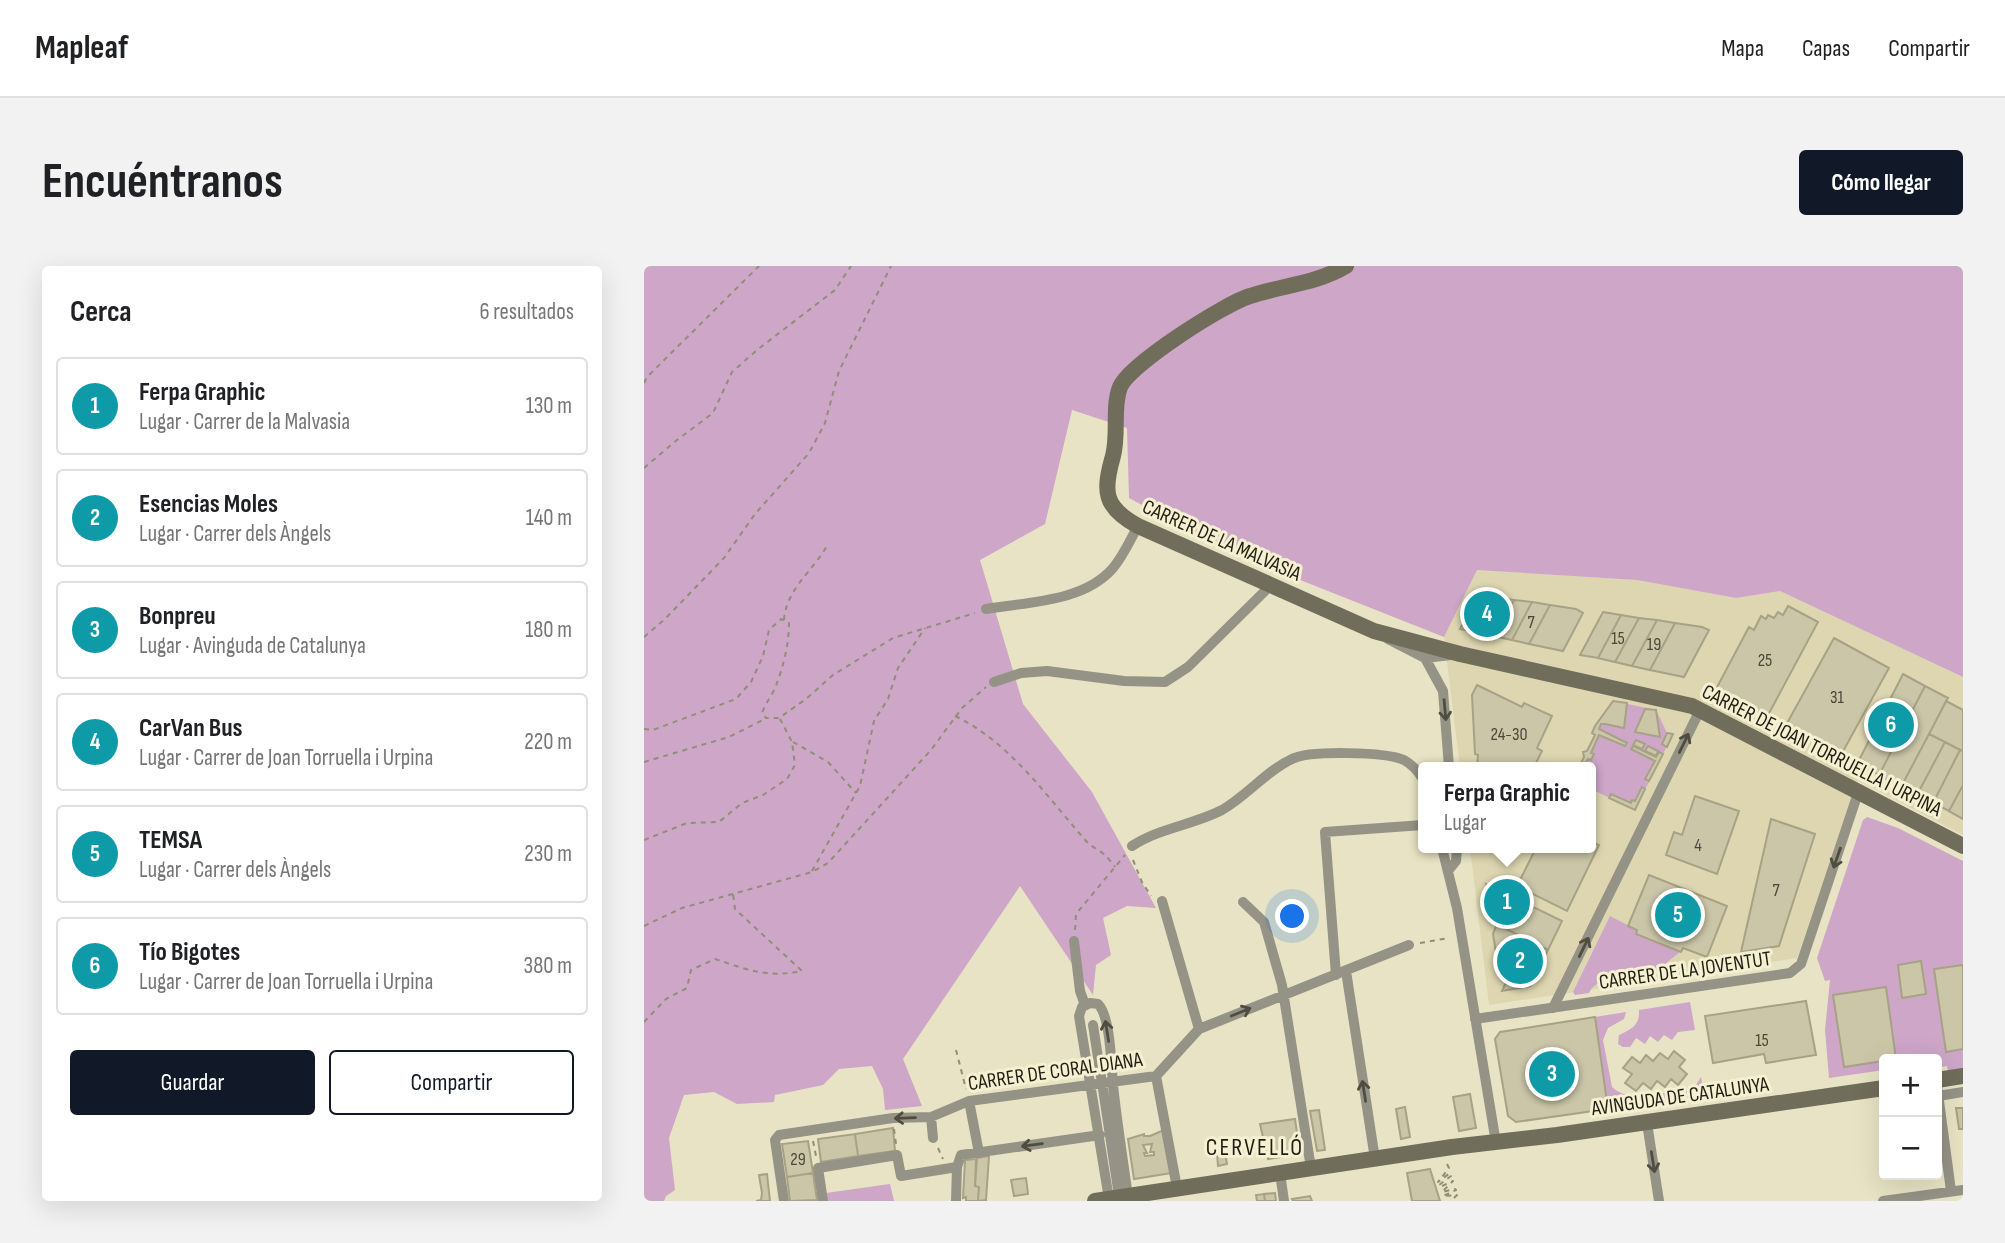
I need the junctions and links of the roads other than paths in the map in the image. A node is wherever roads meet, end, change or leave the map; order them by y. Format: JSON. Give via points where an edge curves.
{"nodes":[{"id":1,"x":1341,"y":269,"type":"edge"},
{"id":2,"x":1138,"y":526,"type":"junction"},
{"id":3,"x":1271,"y":585,"type":"junction"},
{"id":4,"x":986,"y":609,"type":"road end"},
{"id":5,"x":1374,"y":631,"type":"junction"},
{"id":6,"x":1460,"y":654,"type":"junction"},
{"id":7,"x":1425,"y":658,"type":"junction"},
{"id":8,"x":994,"y":682,"type":"road end"},
{"id":9,"x":1700,"y":710,"type":"junction"},
{"id":10,"x":1449,"y":762,"type":"edge"},
{"id":11,"x":1418,"y":772,"type":"edge"},
{"id":12,"x":1858,"y":793,"type":"junction"},
{"id":13,"x":1418,"y":825,"type":"edge"},
{"id":14,"x":1132,"y":846,"type":"road end"},
{"id":15,"x":1963,"y":846,"type":"edge"},
{"id":16,"x":1443,"y":853,"type":"edge"},
{"id":17,"x":1457,"y":853,"type":"edge"},
{"id":18,"x":1448,"y":871,"type":"junction"},
{"id":19,"x":1162,"y":901,"type":"road end"},
{"id":20,"x":1243,"y":902,"type":"dead end"},
{"id":21,"x":1074,"y":941,"type":"road end"},
{"id":22,"x":1409,"y":945,"type":"road end"},
{"id":23,"x":1341,"y":973,"type":"junction"},
{"id":24,"x":1284,"y":995,"type":"junction"},
{"id":25,"x":1085,"y":1004,"type":"junction"},
{"id":26,"x":1553,"y":1008,"type":"junction"},
{"id":27,"x":1475,"y":1019,"type":"junction"},
{"id":28,"x":1093,"y":1025,"type":"dead end"},
{"id":29,"x":1199,"y":1029,"type":"junction"},
{"id":30,"x":1156,"y":1076,"type":"junction"},
{"id":31,"x":1963,"y":1076,"type":"edge"},
{"id":32,"x":1102,"y":1083,"type":"junction"},
{"id":33,"x":1942,"y":1085,"type":"edge"},
{"id":34,"x":1942,"y":1088,"type":"edge"},
{"id":35,"x":1879,"y":1089,"type":"edge"},
{"id":36,"x":1963,"y":1092,"type":"edge"},
{"id":37,"x":969,"y":1101,"type":"junction"},
{"id":38,"x":930,"y":1117,"type":"junction"},
{"id":39,"x":1941,"y":1117,"type":"edge"},
{"id":40,"x":1647,"y":1123,"type":"junction"},
{"id":41,"x":1100,"y":1135,"type":"junction"},
{"id":42,"x":933,"y":1138,"type":"road end"},
{"id":43,"x":1496,"y":1143,"type":"junction"},
{"id":44,"x":979,"y":1153,"type":"junction"},
{"id":45,"x":1375,"y":1159,"type":"junction"},
{"id":46,"x":952,"y":1168,"type":"junction"},
{"id":47,"x":1311,"y":1168,"type":"junction"},
{"id":48,"x":1280,"y":1172,"type":"junction"},
{"id":49,"x":1177,"y":1188,"type":"junction"},
{"id":50,"x":1963,"y":1190,"type":"edge"},
{"id":51,"x":1951,"y":1191,"type":"junction"},
{"id":52,"x":1114,"y":1192,"type":"edge"},
{"id":53,"x":784,"y":1201,"type":"edge"},
{"id":54,"x":823,"y":1201,"type":"edge"},
{"id":55,"x":956,"y":1201,"type":"edge"},
{"id":56,"x":1284,"y":1201,"type":"edge"},
{"id":57,"x":1659,"y":1201,"type":"edge"},
{"id":58,"x":1883,"y":1201,"type":"edge"}],
"edges":[{"from":1,"to":2,"type":"street","name":"CARRER DE LA MALVASIA","via":[[1234,302],[1126,377],[1117,396],[1115,445],[1106,484],[1114,508]]},
{"from":2,"to":3,"type":"street","name":"CARRER DE LA MALVASIA"},
{"from":2,"to":4,"type":"street","via":[[1113,568],[1086,588]]},
{"from":3,"to":5,"type":"street","name":"CARRER DE LA MALVASIA"},
{"from":3,"to":8,"type":"street","via":[[1188,667],[1166,682],[1046,671]]},
{"from":5,"to":6,"type":"street","name":"CARRER DE JOAN TORRUELLA I URPINA"},
{"from":5,"to":7,"type":"street","name":"CARRER DE LA MALVASIA"},
{"from":6,"to":7,"type":"street"},
{"from":6,"to":9,"type":"street","name":"CARRER DE JOAN TORRUELLA I URPINA"},
{"from":7,"to":10,"type":"street","one_way":true,"via":[[1443,691]]},
{"from":9,"to":12,"type":"street","name":"CARRER DE JOAN TORRUELLA I URPINA"},
{"from":26,"to":9,"type":"street","one_way":true},
{"from":11,"to":14,"type":"street","via":[[1395,757],[1302,755],[1222,809]]},
{"from":12,"to":15,"type":"street","name":"CARRER DE JOAN TORRUELLA I URPINA"},
{"from":12,"to":26,"type":"street","name":"CARRER DE LA JOVENTUT","one_way":true,"via":[[1796,970]]},
{"from":13,"to":23,"type":"street","via":[[1325,832]]},
{"from":16,"to":18,"type":"street"},
{"from":17,"to":18,"type":"street"},
{"from":18,"to":27,"type":"street"},
{"from":19,"to":29,"type":"street"},
{"from":20,"to":24,"type":"street","via":[[1264,922]]},
{"from":21,"to":25,"type":"street"},
{"from":22,"to":23,"type":"street"},
{"from":23,"to":24,"type":"street"},
{"from":45,"to":23,"type":"street","one_way":true},
{"from":29,"to":24,"type":"street","one_way":true},
{"from":24,"to":47,"type":"street"},
{"from":25,"to":32,"type":"street","via":[[1079,1016]]},
{"from":32,"to":25,"type":"street","one_way":true,"via":[[1114,1072],[1104,1013],[1098,1004]]},
{"from":26,"to":27,"type":"street","name":"CARRER DE LA JOVENTUT"},
{"from":27,"to":43,"type":"street"},
{"from":28,"to":32,"type":"street"},
{"from":29,"to":30,"type":"street"},
{"from":30,"to":32,"type":"street","name":"CARRER DE CORAL DIANA"},
{"from":30,"to":49,"type":"street"},
{"from":31,"to":33,"type":"street"},
{"from":32,"to":37,"type":"street","name":"CARRER DE CORAL DIANA"},
{"from":32,"to":41,"type":"street"},
{"from":32,"to":52,"type":"street"},
{"from":34,"to":36,"type":"street"},
{"from":35,"to":40,"type":"street","name":"AVINGUDA DE CATALUNYA"},
{"from":37,"to":38,"type":"street","name":"CARRER DE CORAL DIANA"},
{"from":37,"to":44,"type":"street"},
{"from":38,"to":42,"type":"street"},
{"from":38,"to":53,"type":"street","name":"CARRER DE CORAL DIANA","one_way":true,"via":[[893,1118],[776,1137]]},
{"from":39,"to":51,"type":"street"},
{"from":40,"to":43,"type":"street","name":"AVINGUDA DE CATALUNYA"},
{"from":40,"to":57,"type":"street","one_way":true},
{"from":41,"to":44,"type":"street","one_way":true},
{"from":41,"to":52,"type":"street"},
{"from":43,"to":45,"type":"street","name":"AVINGUDA DE CATALUNYA","via":[[1445,1160]]},
{"from":44,"to":46,"type":"street","via":[[961,1155]]},
{"from":45,"to":47,"type":"street","name":"AVINGUDA DE CATALUNYA"},
{"from":46,"to":54,"type":"street","via":[[901,1176],[897,1155],[818,1168]]},
{"from":46,"to":55,"type":"street"},
{"from":47,"to":48,"type":"street","name":"AVINGUDA DE CATALUNYA"},
{"from":48,"to":49,"type":"street","name":"AVINGUDA DE CATALUNYA"},
{"from":48,"to":56,"type":"street"},
{"from":49,"to":52,"type":"street","name":"AVINGUDA DE CATALUNYA"},
{"from":50,"to":51,"type":"street"},
{"from":51,"to":58,"type":"street"}]}
